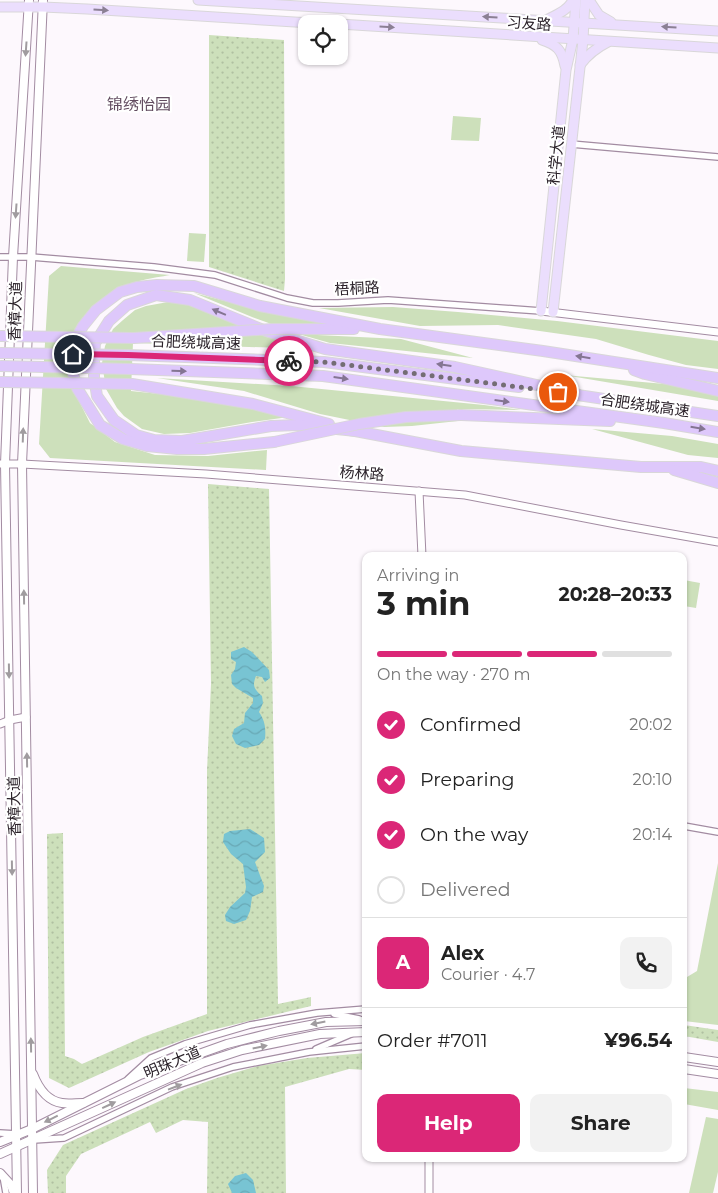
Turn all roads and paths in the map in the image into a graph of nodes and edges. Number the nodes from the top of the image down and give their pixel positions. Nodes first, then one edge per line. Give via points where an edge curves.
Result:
1 (198, 0) edge
2 (204, 0) edge
3 (575, 0) edge
4 (585, 0) edge
5 (590, 0) edge
6 (29, 3) edge
7 (43, 4) edge
8 (0, 7) edge
9 (547, 20) junction
10 (574, 21) junction
11 (298, 22) edge
12 (584, 22) junction
13 (614, 24) junction
14 (348, 25) edge
15 (718, 31) edge
16 (530, 36) junction
17 (573, 39) junction
18 (583, 40) junction
19 (610, 41) junction
20 (718, 48) edge
21 (580, 65) junction
22 (566, 70) junction
23 (571, 144) junction
24 (718, 157) edge
25 (0, 257) edge
26 (13, 257) junction
27 (31, 257) junction
28 (541, 311) junction
29 (553, 312) junction
30 (380, 330) junction
31 (718, 332) edge
32 (0, 336) edge
33 (0, 353) edge
34 (608, 361) junction
35 (0, 366) edge
36 (718, 378) edge
37 (0, 382) edge
38 (718, 391) edge
39 (577, 394) junction
40 (718, 416) edge
41 (664, 423) junction
42 (356, 431) junction
43 (718, 432) edge
44 (3, 464) edge
45 (22, 464) junction
46 (661, 467) junction
47 (701, 467) junction
48 (718, 467) edge
49 (718, 471) edge
50 (718, 483) edge
51 (419, 491) junction
52 (715, 542) edge
53 (422, 552) edge
54 (4, 560) edge
55 (26, 717) junction
56 (10, 720) junction
57 (0, 724) edge
58 (687, 827) edge
59 (718, 832) edge
60 (362, 1009) edge
61 (325, 1013) junction
62 (362, 1019) edge
63 (362, 1020) edge
64 (355, 1032) junction
65 (362, 1032) edge
66 (362, 1046) edge
67 (309, 1052) junction
68 (687, 1057) edge
69 (718, 1062) edge
70 (32, 1070) junction
71 (687, 1070) edge
72 (718, 1074) edge
73 (120, 1085) junction
74 (85, 1103) junction
75 (32, 1128) junction
76 (0, 1133) edge
77 (17, 1134) junction
78 (32, 1140) junction
79 (0, 1142) edge
80 (17, 1146) junction
81 (0, 1154) edge
82 (428, 1162) edge
83 (1, 1174) edge
84 (6, 1193) edge
85 (15, 1193) edge
86 (33, 1193) edge
87 (428, 1193) edge

1 - 2 main road, 习友路
9 -> 2 main road, 习友路
3 - 9 main road
3 - 10 main road, 科学大道
4 - 12 main road, 科学大道
5 - 13 main road via 599,15
6 - 7 main road
6 - 8 main road
6 -> 26 main road, 香樟大道
7 -> 11 main road
7 - 27 main road, 香樟大道
9 - 10 main road, 习友路
10 - 12 main road, 习友路
10 - 17 main road, 科学大道
12 - 13 main road, 习友路
12 - 18 main road, 科学大道
15 -> 13 main road, 习友路
14 -> 16 main road, 习友路
16 - 17 main road, 习友路
16 - 22 main road via 551,43 560,51
17 - 18 main road, 习友路
17 - 22 main road, 科学大道
18 - 19 main road, 习友路
18 - 21 main road, 科学大道
19 - 20 main road, 习友路
19 - 21 main road via 595,49
21 - 23 main road, 科学大道
22 - 28 main road, 科学大道
23 - 24 street
23 - 29 main road, 科学大道
25 - 26 street, 梧桐路
26 - 27 street, 梧桐路
26 - 44 main road, 香樟大道
27 - 28 street, 梧桐路 via 214,275 313,303 388,300
45 -> 27 main road, 香樟大道
28 - 29 street, 梧桐路
29 - 31 street, 梧桐路
30 - 32 highway, bridge via 272,329 134,338
34 -> 30 highway
30 - 41 highway, bridge via 260,306 194,286 157,285 120,292 96,310 82,326 70,353 77,388 100,425 123,439 147,446 204,449 274,442 406,417 461,415
33 - 39 highway, 合肥绕城高速, bridge via 324,362
34 - 36 highway
34 - 38 highway via 645,374
35 -> 41 highway, 合肥绕城高速, bridge via 323,376
37 - 42 highway, bridge via 132,384 253,404
39 - 40 highway, 合肥绕城高速
39 -> 42 highway via 455,367 325,349 266,332 190,300 156,295 127,305 109,321 96,343 94,377 98,396 114,420 136,435 154,440 182,441 271,426 298,425
41 -> 43 highway, 合肥绕城高速
42 - 46 highway via 461,451
44 - 45 street, 杨林路
44 - 54 main road, 香樟大道
45 - 51 street, 杨林路 via 206,474
55 -> 45 main road, 香樟大道
46 - 47 highway
46 - 50 highway
47 - 48 highway
47 - 49 highway
51 - 52 street, 杨林路 via 465,495
51 - 53 street
54 -> 56 main road, 香樟大道
55 - 56 street
70 -> 55 main road, 香樟大道
56 - 57 street
56 -> 77 main road, 香樟大道
58 - 59 street
60 - 61 street
61 - 62 street
61 - 73 street via 250,1025 185,1044 151,1058
63 -> 73 main road, 明珠大道 via 326,1022 226,1044
64 - 65 main road, 明珠大道
64 - 67 street
78 -> 64 main road, 明珠大道 via 202,1063 242,1050 320,1034
66 - 67 street
78 -> 67 street via 64,1138 172,1087 233,1067
68 - 69 main road
70 - 74 main road via 46,1096 60,1103
70 - 75 main road, 香樟大道
71 - 72 main road
73 - 74 main road, 明珠大道
74 -> 75 main road, 明珠大道
75 - 77 main road, 明珠大道
75 - 78 main road, 香樟大道
76 - 77 street
77 - 79 main road, 明珠大道
77 - 80 main road, 香樟大道
78 - 80 main road, 明珠大道
78 - 86 main road, 香樟大道
80 - 81 main road, 明珠大道
80 - 85 main road, 香樟大道
82 - 87 street
83 - 84 street
83 - 85 main road

